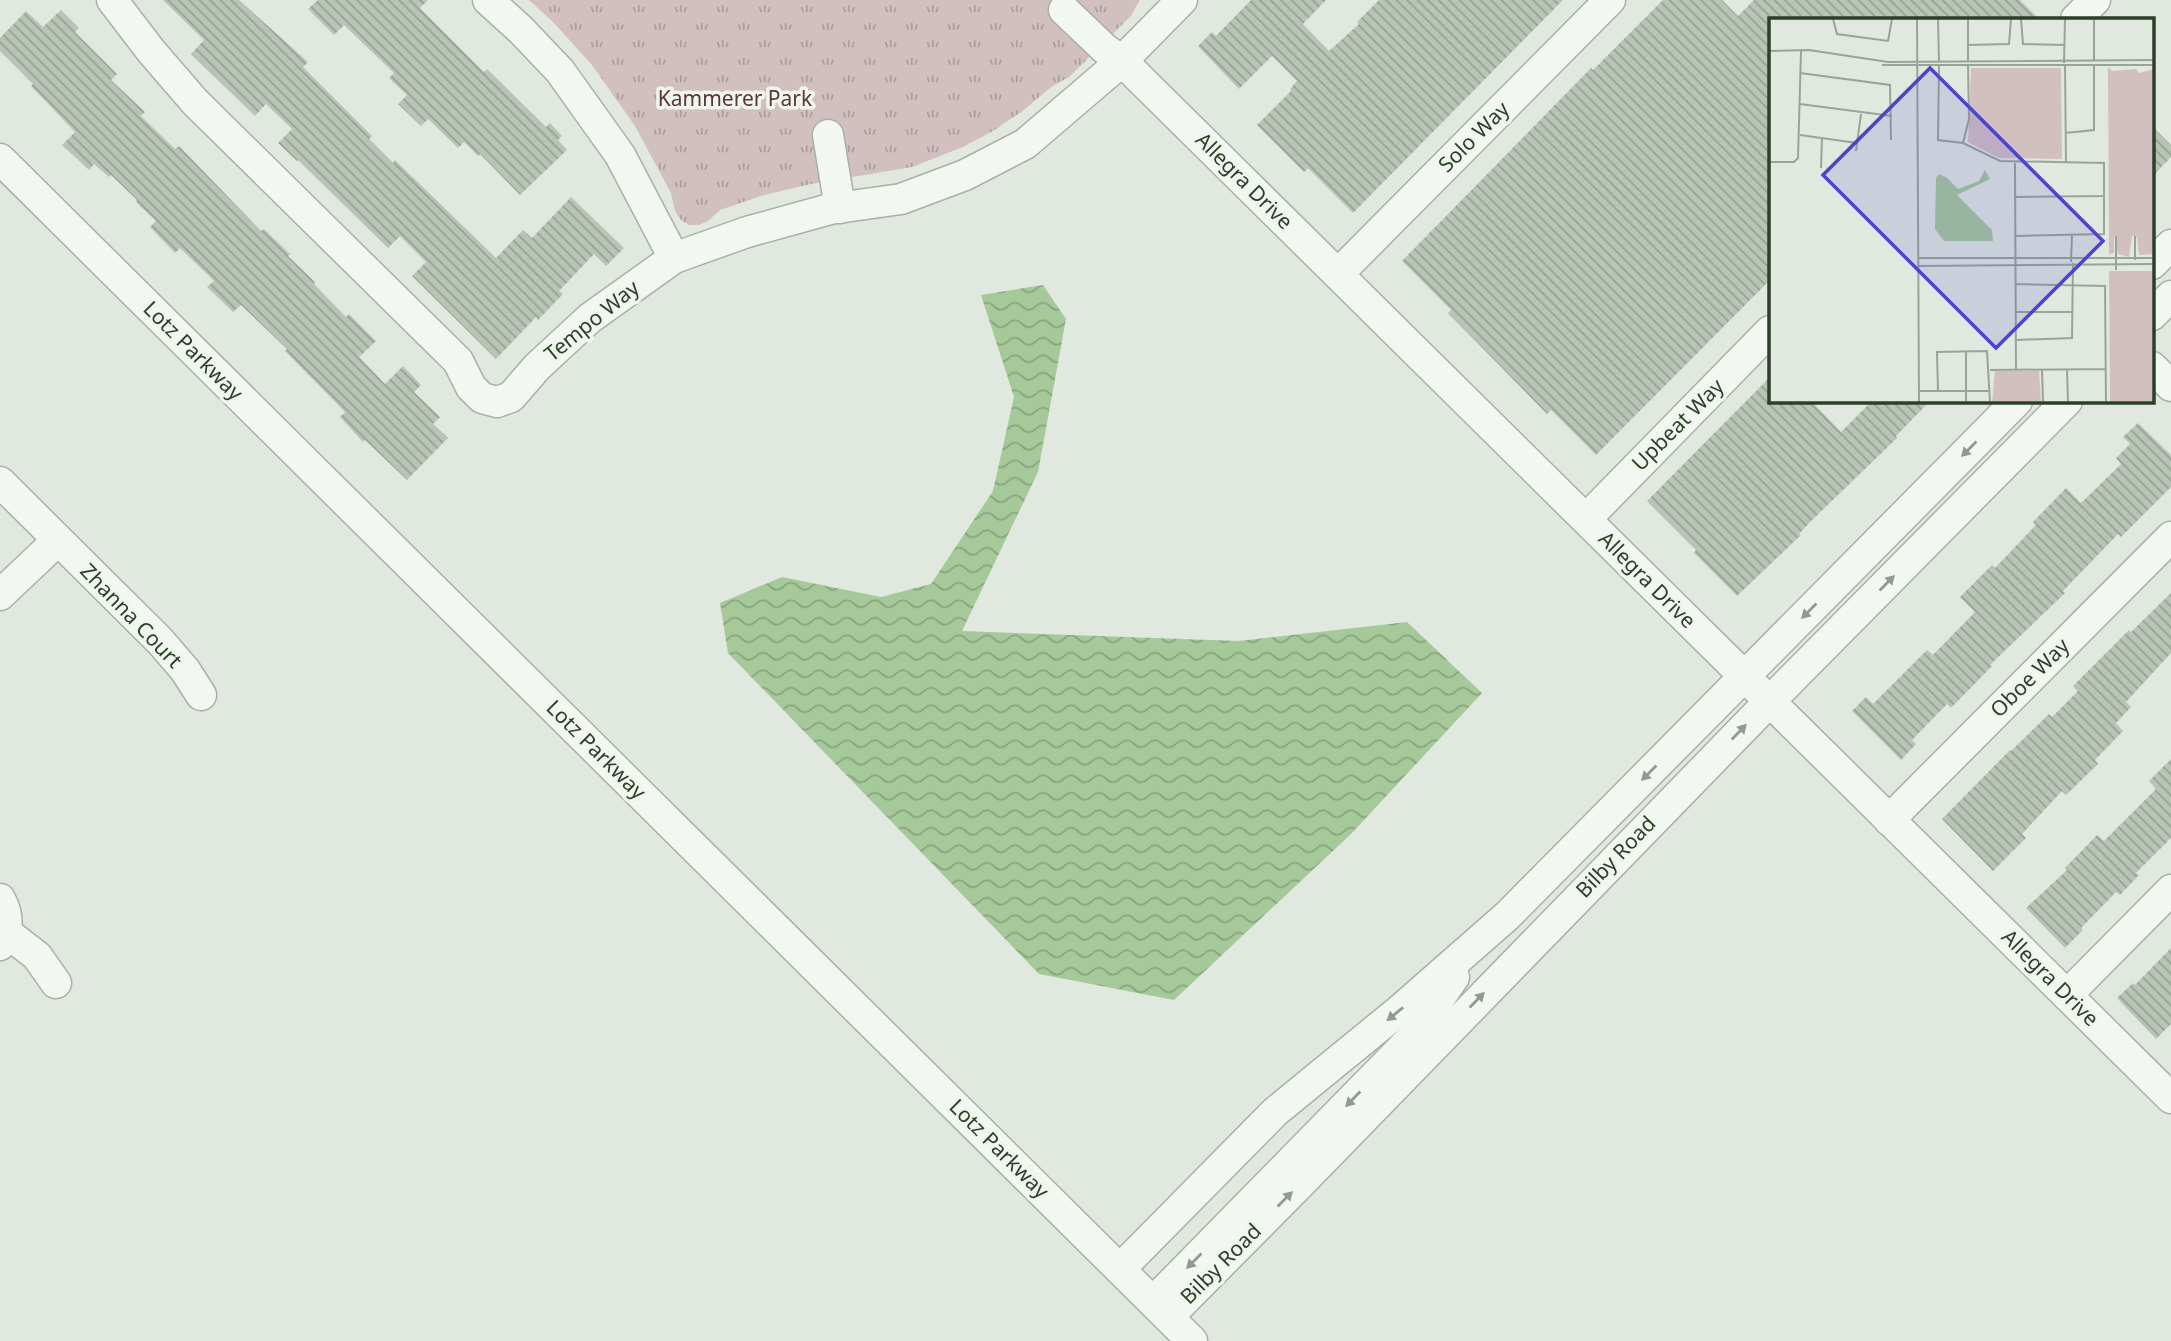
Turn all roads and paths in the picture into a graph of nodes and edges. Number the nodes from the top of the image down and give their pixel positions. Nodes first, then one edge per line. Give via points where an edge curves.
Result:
1 (112, 0) edge
2 (488, 0) edge
3 (1182, 0) edge
4 (1611, 0) edge
5 (2095, 0) edge
6 (1065, 10) dead end
7 (2077, 18) edge
8 (1122, 61) junction
9 (828, 135) dead end
10 (0, 159) edge
11 (839, 208) junction
12 (2171, 245) edge
13 (674, 258) junction
14 (2154, 262) edge
15 (2171, 269) edge
16 (1338, 274) junction
17 (2154, 286) edge
18 (2171, 296) edge
19 (2154, 313) edge
20 (1769, 332) edge
21 (2154, 369) edge
22 (2171, 386) edge
23 (2016, 402) edge
24 (2042, 402) edge
25 (2066, 402) edge
26 (0, 482) edge
27 (1972, 498) junction
28 (1586, 519) junction
29 (2171, 537) edge
30 (57, 541) junction
31 (0, 595) edge
32 (1745, 676) junction
33 (201, 695) dead end
34 (1770, 701) junction
35 (1889, 820) junction
36 (2171, 890) edge
37 (0, 899) edge
38 (1507, 916) junction
39 (3, 938) edge
40 (56, 983) dead end
41 (2067, 995) junction
42 (2171, 1098) edge
43 (1120, 1269) junction
44 (1160, 1309) junction
45 (1192, 1341) edge

1 - 13 street, Tempo Way via 174,79 458,361 482,398 497,402 511,397 590,318
2 - 13 street via 560,71 620,155
3 - 8 street
4 - 16 street, Solo Way
5 - 7 street
6 - 8 street, Allegra Drive
8 - 11 street, Tempo Way via 1025,144 965,175 901,199
8 - 16 street, Allegra Drive
9 - 11 street
10 - 43 street, Lotz Parkway
11 - 13 street, Tempo Way via 747,232
12 - 14 street
15 - 17 street
16 - 28 street, Allegra Drive
18 - 19 street
20 - 28 street, Upbeat Way
21 - 22 street
23 -> 32 street, Bilby Road
24 - 27 street via 1990,458
25 - 27 street, Bilby Road
26 - 30 street, Zhanna Court
34 -> 27 street, Bilby Road
28 - 32 street, Allegra Drive
29 - 35 street, Oboe Way
30 - 31 street
30 - 33 street, Zhanna Court via 173,655
32 - 34 street, Allegra Drive
32 -> 38 street, Bilby Road
34 - 35 street, Allegra Drive
44 -> 34 street, Bilby Road via 1302,1182
35 - 41 street, Allegra Drive
36 - 41 street
37 - 39 street via 8,921
38 -> 43 street, Bilby Road via 1275,1112
38 -> 44 street, Bilby Road via 1448,984 1413,1037
39 - 40 street via 37,956
41 - 42 street, Allegra Drive
43 - 44 street, Lotz Parkway
44 - 45 street, Lotz Parkway

